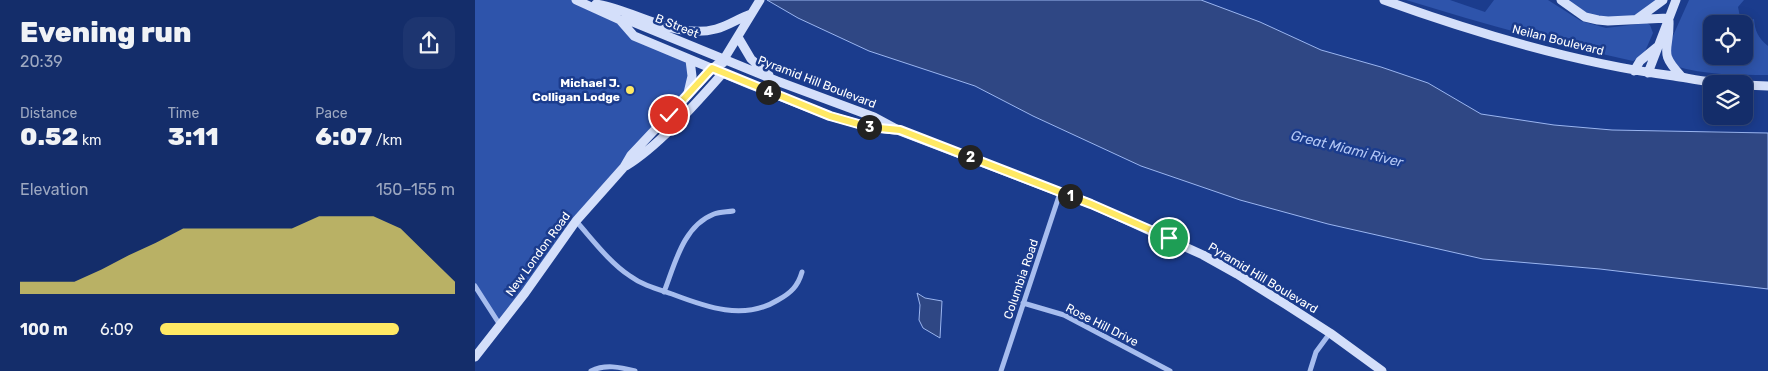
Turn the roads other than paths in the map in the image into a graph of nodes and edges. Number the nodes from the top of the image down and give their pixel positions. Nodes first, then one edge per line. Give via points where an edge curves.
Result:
1 (760, 0) edge
2 (1384, 0) edge
3 (1561, 0) edge
4 (1663, 0) edge
5 (1676, 0) edge
6 (580, 2) edge
7 (751, 14) junction
8 (1668, 18) junction
9 (1637, 19) junction
10 (620, 20) junction
11 (738, 37) junction
12 (1657, 47) junction
13 (723, 59) junction
14 (690, 60) junction
15 (712, 68) junction
16 (1634, 71) junction
17 (723, 73) junction
18 (1648, 73) junction
19 (1682, 77) junction
20 (1703, 80) edge
21 (777, 81) junction
22 (1753, 85) edge
23 (1768, 86) edge
24 (687, 96) junction
25 (900, 130) junction
26 (624, 167) junction
27 (1060, 192) junction
28 (733, 211) dead end
29 (576, 221) junction
30 (802, 272) dead end
31 (475, 286) edge
32 (665, 292) junction
33 (1023, 303) junction
34 (500, 326) junction
35 (1329, 333) junction
36 (475, 357) edge
37 (591, 371) edge
38 (635, 371) edge
39 (1001, 371) edge
40 (1170, 371) edge
41 (1311, 371) edge
42 (1382, 371) edge

1 - 7 main road, New London Road
2 - 16 main road, Neilan Boulevard via 1508,40
3 - 9 main road via 1585,17 1597,20
4 - 9 main road
5 - 8 main road
6 - 7 main road via 599,4 693,31 721,27
6 - 10 main road, B Street
7 - 11 main road, New London Road
8 - 9 main road
8 - 12 main road
8 - 19 main road via 1665,51 1671,66
10 - 13 main road, B Street via 633,22
10 - 14 main road, B Street via 634,36
11 - 13 main road, New London Road
11 - 21 main road via 755,64
12 - 16 main road via 1640,61
12 - 18 main road
13 - 15 main road, New London Road
13 - 17 main road
13 - 21 main road, Pyramid Hill Boulevard
14 - 15 main road, B Street
14 - 24 main road via 691,80
15 - 17 main road, Pyramid Hill Boulevard
15 - 24 main road, New London Road
16 - 18 main road, Neilan Boulevard
17 - 25 main road, Pyramid Hill Boulevard via 830,116 869,127
17 - 26 main road, New London Road via 638,159
18 - 19 main road, Neilan Boulevard
19 - 20 main road, Neilan Boulevard
21 - 25 main road, Pyramid Hill Boulevard
22 - 23 main road
24 - 26 main road, New London Road via 631,154
25 - 27 main road, Pyramid Hill Boulevard
26 - 29 main road, New London Road
27 - 33 street, Columbia Road
27 - 35 main road, Pyramid Hill Boulevard via 1203,255
28 - 32 street via 715,214 698,223 689,234
29 - 32 street via 629,276
29 - 34 main road, New London Road
30 - 32 street via 798,284 787,295 756,310 706,307
31 - 34 street
33 - 39 street, Columbia Road
33 - 40 street, Rose Hill Drive via 1064,315
34 - 36 main road, New London Road
35 - 41 street via 1316,352
35 - 42 main road, Pyramid Hill Boulevard
37 - 38 street via 599,367

